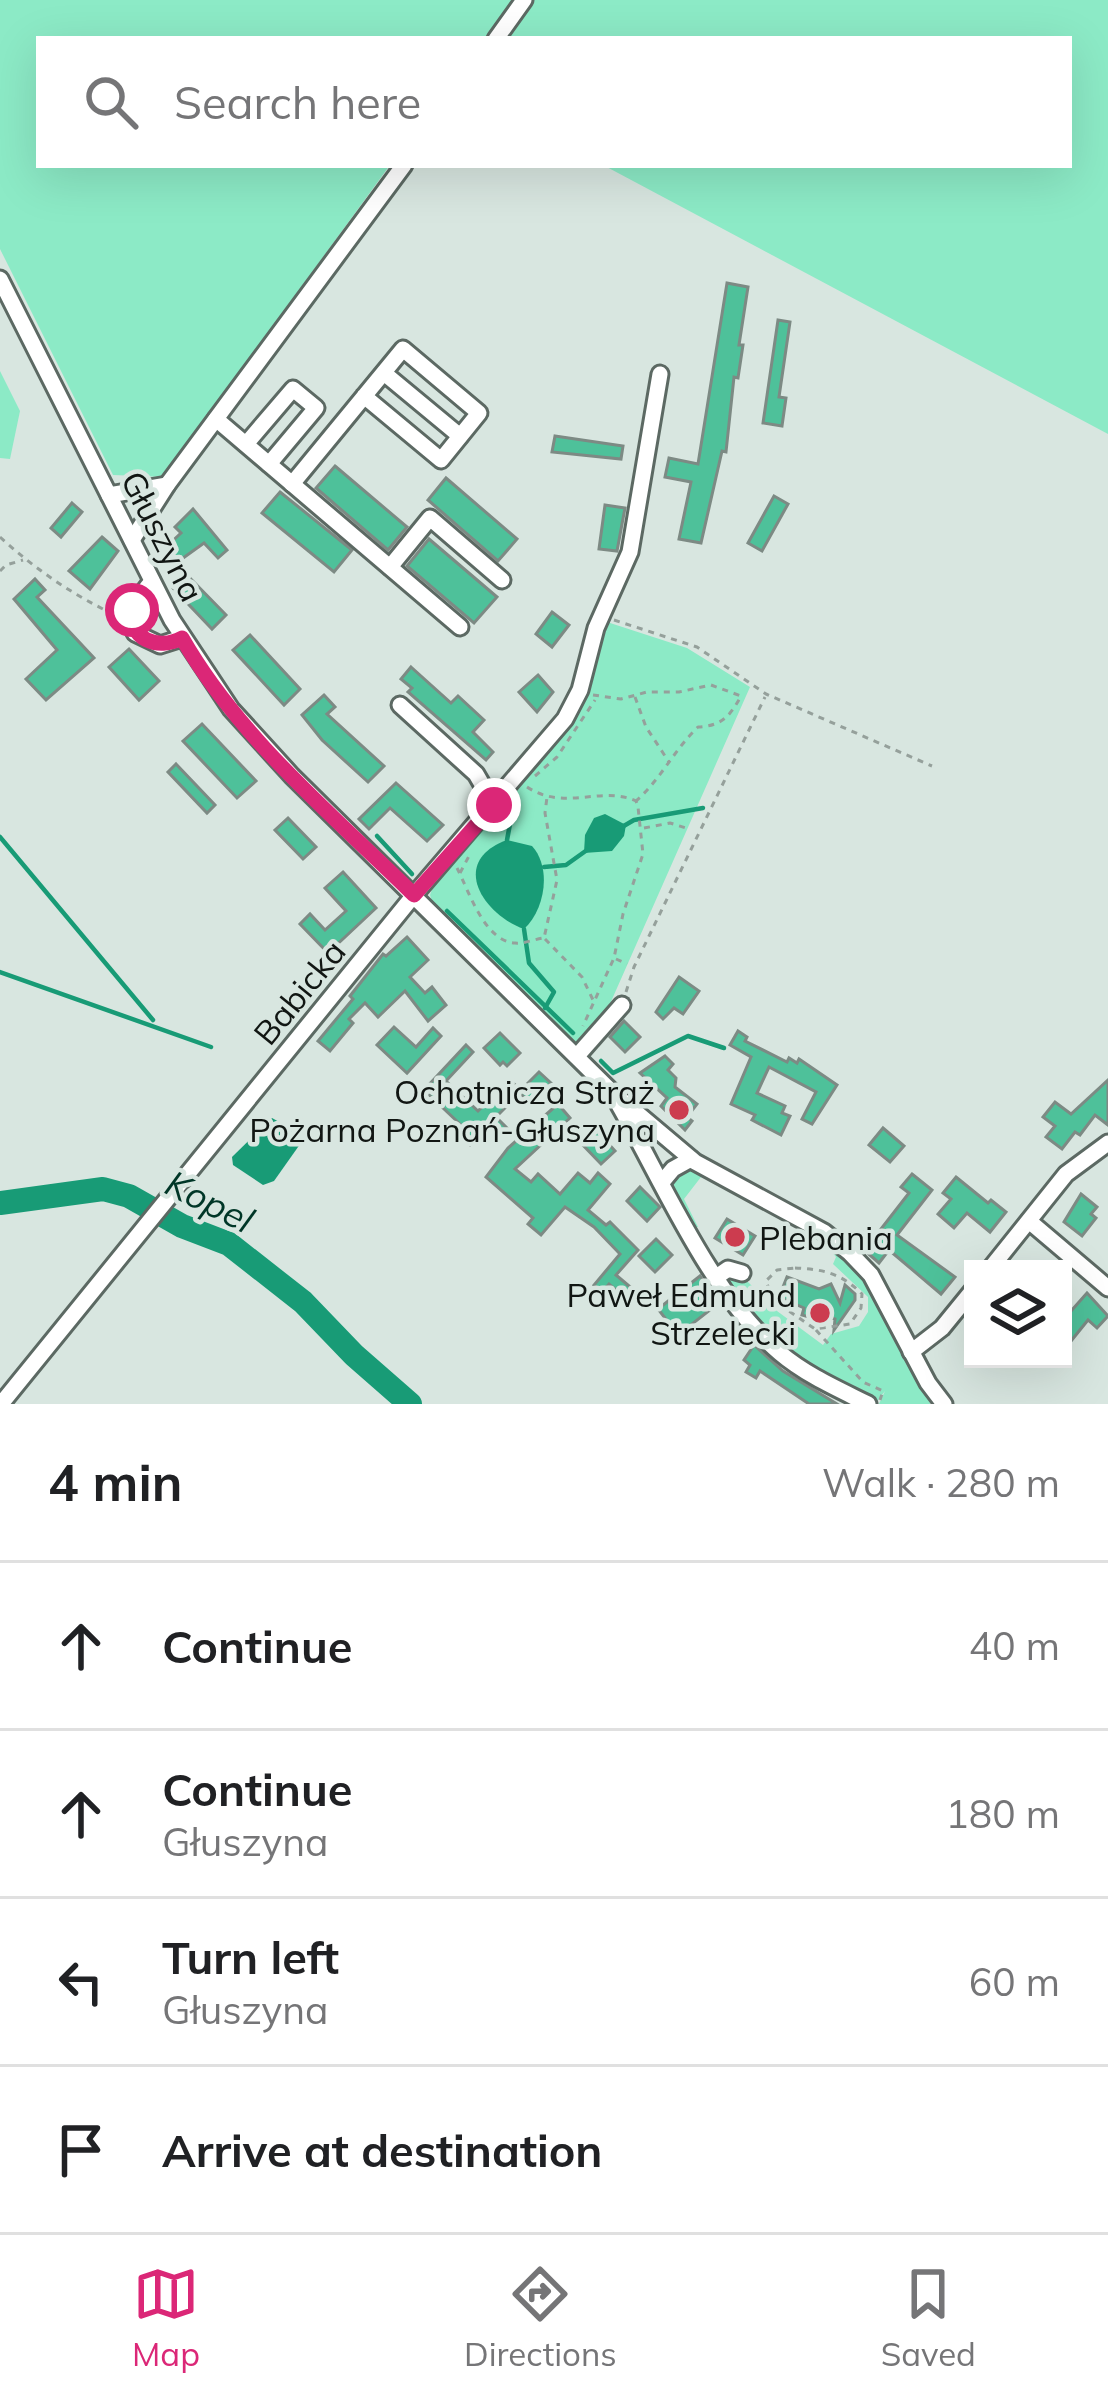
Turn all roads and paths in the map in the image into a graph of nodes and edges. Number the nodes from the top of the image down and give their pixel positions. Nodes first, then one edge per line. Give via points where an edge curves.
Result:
1 (524, 0) edge
2 (498, 36) edge
3 (402, 168) edge
4 (0, 279) edge
5 (383, 373) junction
6 (660, 374) dead end
7 (364, 396) junction
8 (216, 419) junction
9 (460, 436) junction
10 (246, 445) junction
11 (269, 464) junction
12 (292, 484) junction
13 (167, 485) junction
14 (109, 495) junction
15 (0, 537) edge
16 (132, 540) junction
17 (24, 560) junction
18 (390, 567) junction
19 (0, 572) edge
20 (502, 580) dead end
21 (152, 581) junction
22 (602, 616) junction
23 (131, 623) junction
24 (460, 627) dead end
25 (182, 638) junction
26 (580, 690) junction
27 (766, 694) junction
28 (634, 695) junction
29 (597, 697) junction
30 (400, 705) dead end
31 (669, 762) junction
32 (932, 766) dead end
33 (521, 782) junction
34 (547, 797) junction
35 (636, 801) junction
36 (494, 805) junction
37 (642, 827) junction
38 (686, 828) dead end
39 (450, 856) junction
40 (414, 895) junction
41 (544, 938) junction
42 (614, 958) junction
43 (627, 964) dead end
44 (594, 1002) junction
45 (622, 1006) joint
46 (574, 1054) junction
47 (612, 1092) junction
48 (1106, 1145) edge
49 (691, 1159) junction
50 (663, 1181) junction
51 (1029, 1221) junction
52 (997, 1260) edge
53 (742, 1273) dead end
54 (718, 1276) junction
55 (1108, 1288) edge
56 (964, 1301) edge
57 (815, 1329) junction
58 (910, 1352) junction
59 (874, 1402) edge
60 (940, 1402) edge
61 (1, 1404) edge

1 - 2 street
3 - 8 street
4 - 14 street, Głuszyna
5 - 7 street
5 - 9 street
5 - 9 street via 403,349 479,413
6 - 22 street via 630,552
7 - 9 street via 441,460
7 - 12 street
8 - 10 street
8 - 13 street
10 - 11 street
10 - 11 street via 292,389 316,408
11 - 12 street
12 - 18 street
13 - 14 street
13 - 16 street
14 - 16 street, Głuszyna
15 - 17 path
16 - 21 street, Głuszyna
17 - 19 path
17 - 23 path
18 - 20 street via 430,518
18 - 24 street
21 - 23 street
21 - 25 street, Głuszyna
22 - 26 street
22 - 27 path via 697,646
23 - 25 street via 160,645
25 - 40 street, Głuszyna via 267,749
26 - 29 path
26 - 33 street
27 - 32 path
27 - 45 path
28 - 29 path
28 - 31 path
28 - 31 path via 711,685 741,696 729,717 698,727
29 - 33 path via 557,757
30 - 36 street via 476,774
31 - 35 path
33 - 34 path
33 - 36 street
34 - 35 path
34 - 41 path via 556,872
35 - 37 path
36 - 39 street
37 - 38 path
37 - 42 path via 643,854
39 - 40 street
39 - 41 path via 492,929 508,942
40 - 46 street, Głuszyna
40 - 61 street, Babicka
41 - 44 path
42 - 43 path
42 - 44 path
44 - 46 path
45 - 46 street
46 - 47 street, Głuszyna
47 - 49 street, Głuszyna
47 - 50 street, Głuszyna
48 - 51 street via 1066,1174
49 - 50 street
49 - 58 street, Głuszyna via 838,1242 871,1276
50 - 54 street, Głuszyna
51 - 52 street
51 - 55 street
53 - 54 street
54 - 59 street, Głuszyna via 784,1357
56 - 58 street
57 - 57 path via 850,1324 862,1294 820,1269 777,1270 766,1281 773,1300
57 - 59 path via 863,1382 883,1391
58 - 60 street, Głuszyna

